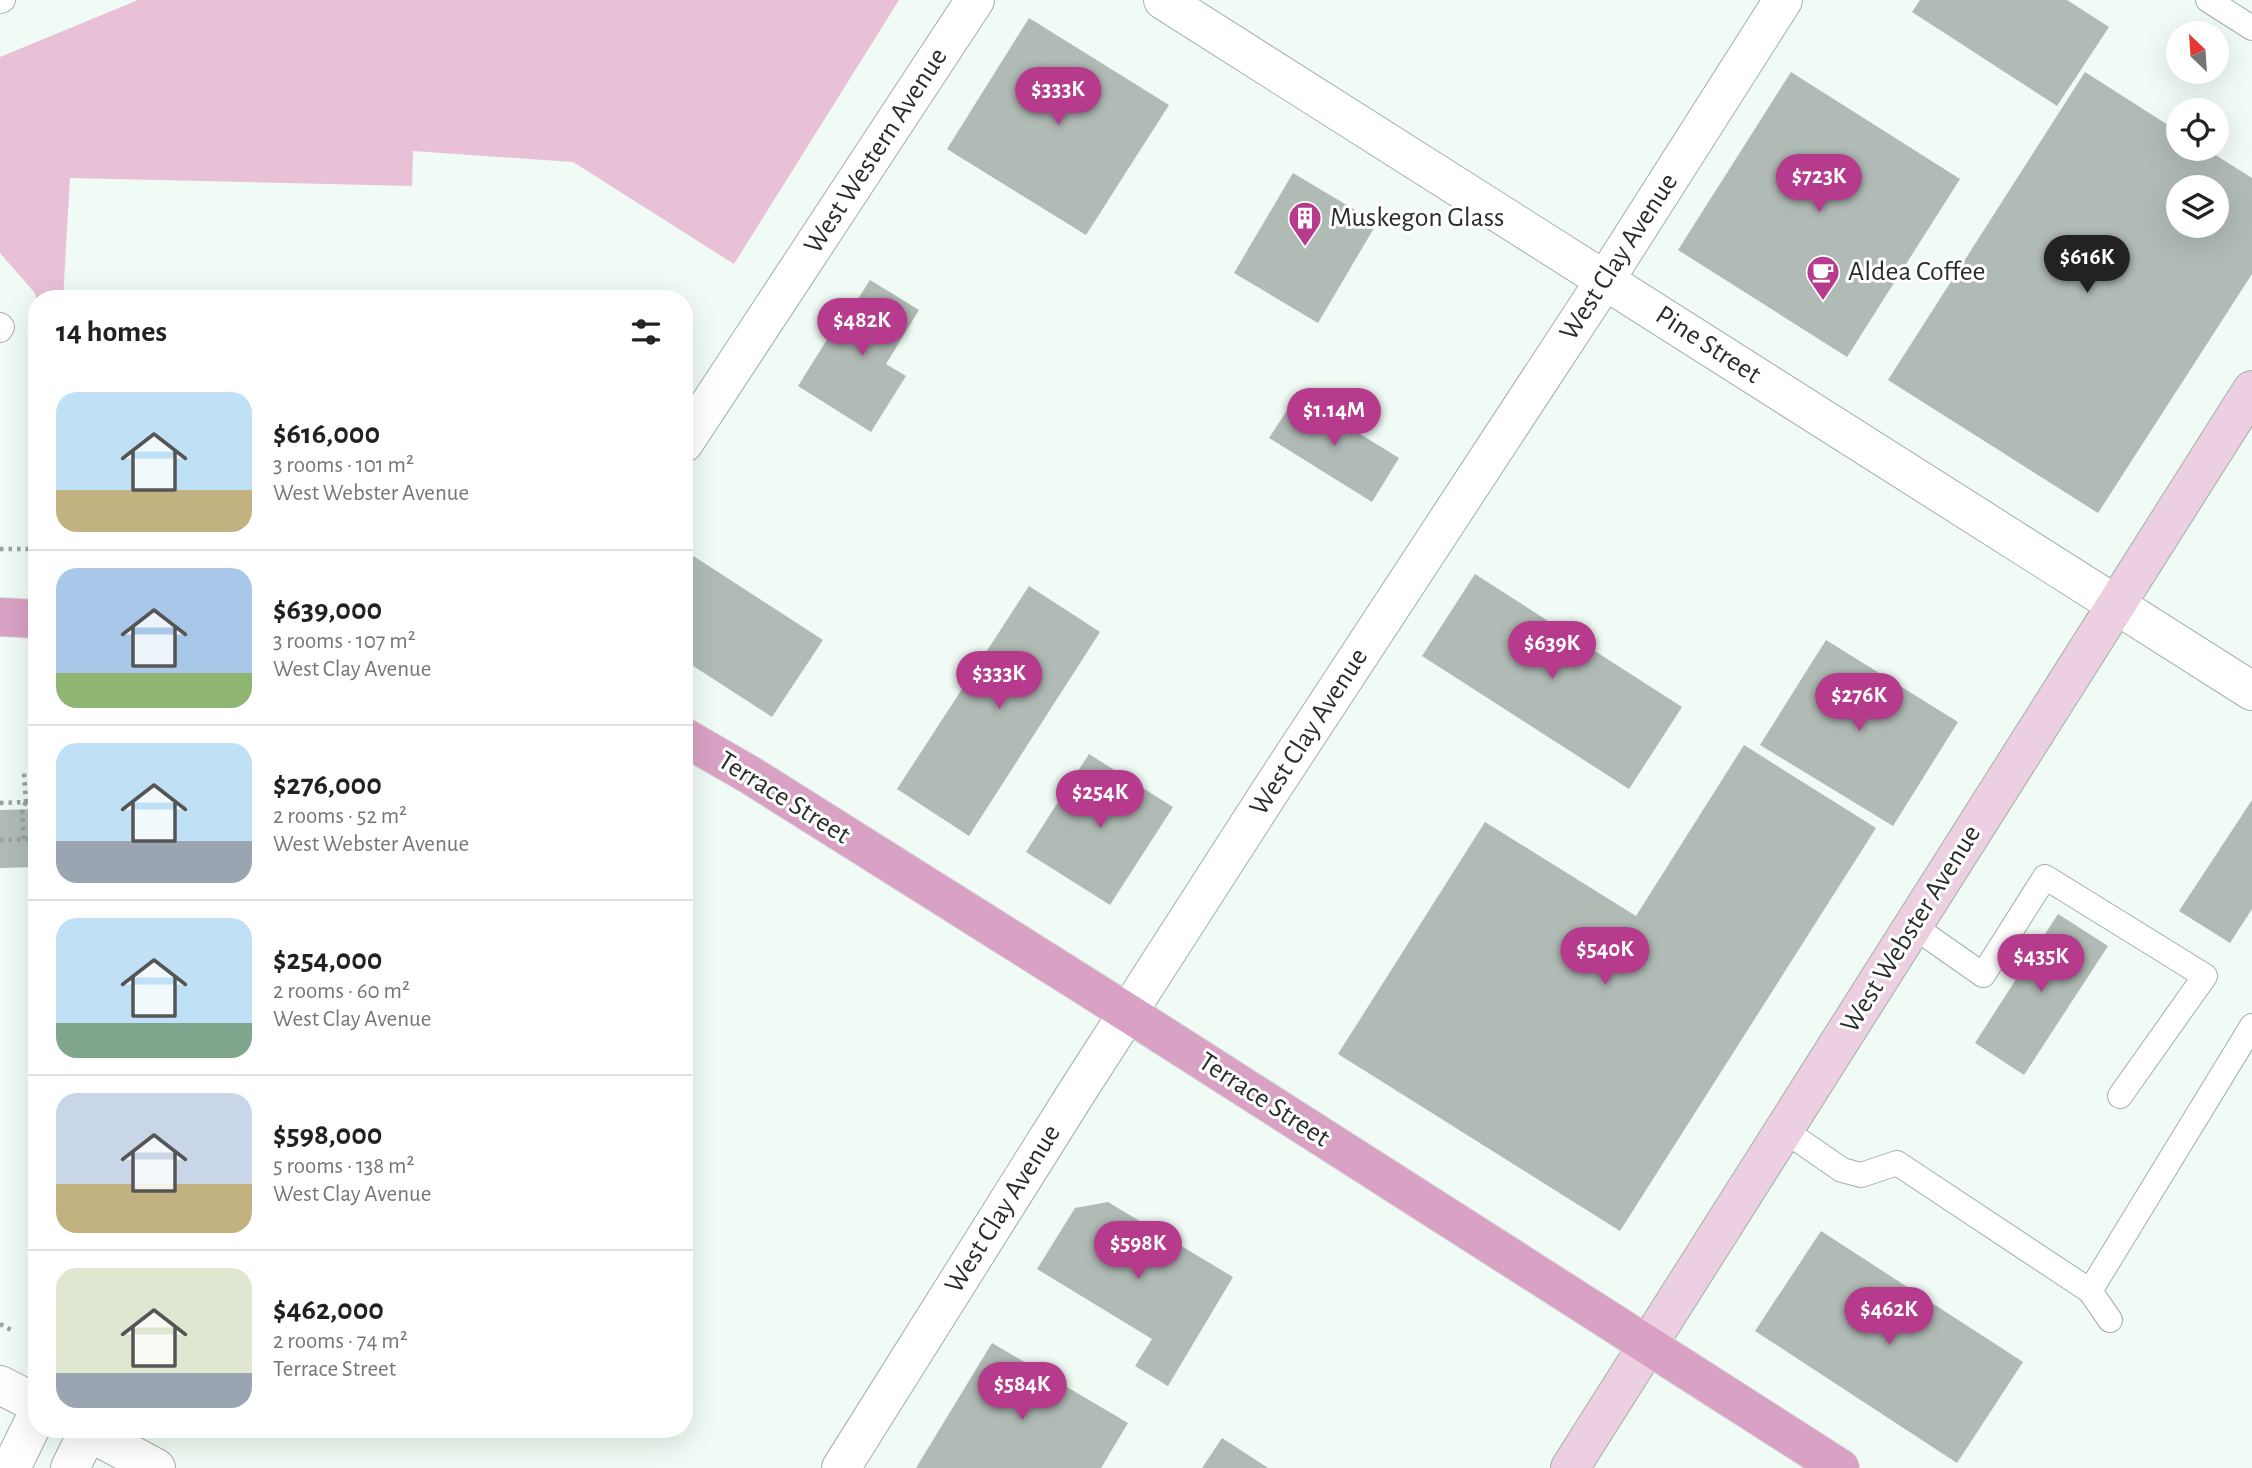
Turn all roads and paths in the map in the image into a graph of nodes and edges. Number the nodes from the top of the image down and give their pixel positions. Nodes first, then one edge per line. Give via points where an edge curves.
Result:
1 (975, 0) edge
2 (1163, 0) edge
3 (1783, 0) edge
4 (2208, 0) edge
5 (2252, 28) edge
6 (1605, 280) junction
7 (2252, 390) edge
8 (693, 429) edge
9 (0, 549) edge
10 (28, 549) edge
11 (2114, 605) junction
12 (0, 617) edge
13 (28, 619) edge
14 (2252, 691) edge
15 (693, 742) edge
16 (24, 773) dead end
17 (26, 802) junction
18 (0, 803) edge
19 (24, 839) junction
20 (28, 839) edge
21 (0, 841) edge
22 (1913, 926) junction
23 (1128, 1013) junction
24 (2252, 1026) edge
25 (2120, 1096) dead end
26 (1784, 1130) junction
27 (2090, 1291) junction
28 (2110, 1320) dead end
29 (0, 1324) edge
30 (13, 1331) dead end
31 (1647, 1346) junction
32 (0, 1385) edge
33 (28, 1399) edge
34 (28, 1433) edge
35 (83, 1438) edge
36 (102, 1438) edge
37 (11, 1468) edge
38 (70, 1468) edge
39 (156, 1468) edge
40 (841, 1468) edge
41 (1570, 1468) edge
42 (1840, 1468) edge

1 - 8 street, West Western Avenue
2 - 6 street, Pine Street
3 - 6 street, West Clay Avenue
4 - 5 lane
6 - 11 street, Pine Street
6 - 23 street, West Clay Avenue
7 - 11 main road, West Webster Avenue
9 - 10 path
11 - 14 street, Pine Street
11 - 22 main road, West Webster Avenue
12 - 13 main road
15 - 23 main road, Terrace Street
16 - 17 path
17 - 18 path
17 - 19 path via 22,810
19 - 20 path
19 - 21 path
22 - 25 lane via 1983,975 2045,877 2205,976
22 - 26 main road, West Webster Avenue
23 - 31 main road, Terrace Street
23 - 40 street, West Clay Avenue
24 - 27 lane
26 - 27 lane via 1842,1170 1861,1175 1897,1163
26 - 31 main road, West Webster Avenue
27 - 28 lane
29 - 30 path
31 - 41 main road, West Webster Avenue
31 - 42 main road, Terrace Street
32 - 33 street
34 - 37 street
35 - 38 street
36 - 39 street

